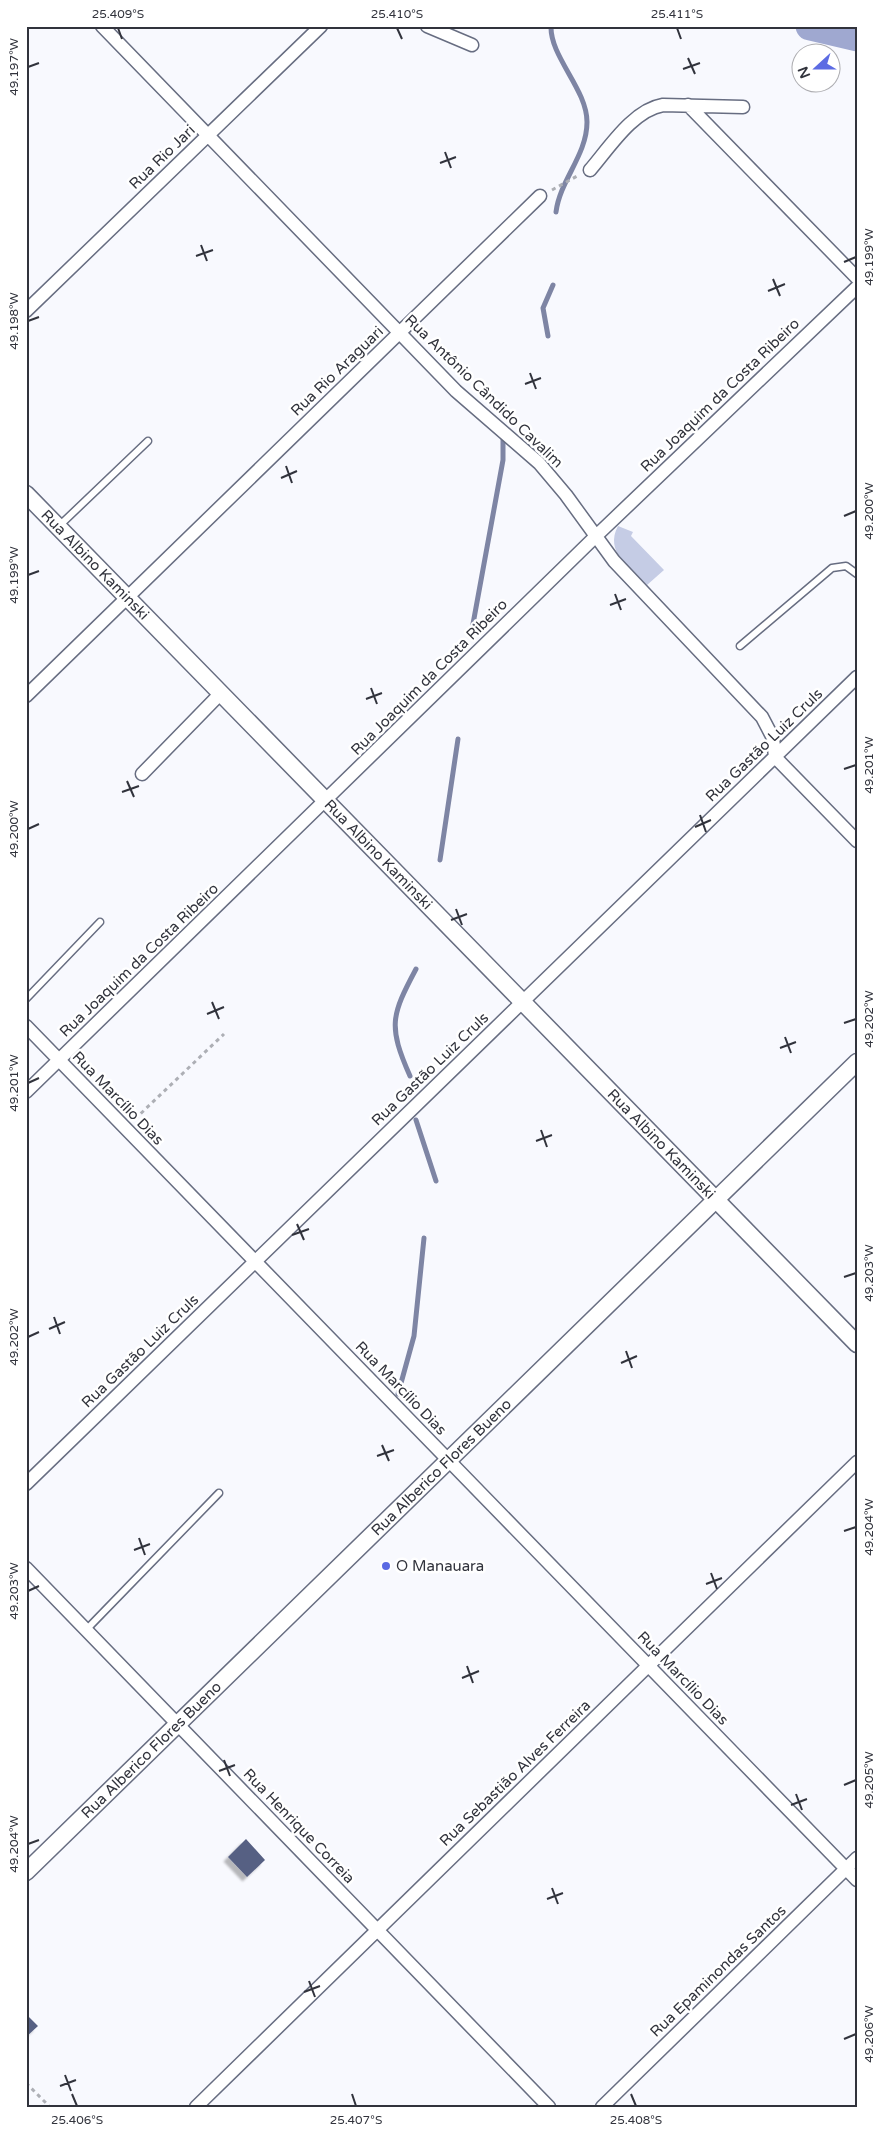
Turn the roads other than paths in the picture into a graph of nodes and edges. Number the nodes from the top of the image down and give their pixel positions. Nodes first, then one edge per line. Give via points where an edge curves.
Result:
1 (102, 26) edge
2 (321, 26) edge
3 (427, 26) edge
4 (472, 45) dead end
5 (688, 105) junction
6 (744, 107) dead end
7 (208, 135) junction
8 (590, 170) road end
9 (540, 196) road end
10 (857, 278) edge
11 (857, 287) edge
12 (26, 311) edge
13 (400, 333) junction
14 (148, 441) dead end
15 (26, 494) edge
16 (58, 527) junction
17 (595, 537) junction
18 (857, 574) edge
19 (128, 598) junction
20 (740, 646) dead end
21 (857, 677) edge
22 (221, 693) junction
23 (26, 696) edge
24 (775, 757) junction
25 (142, 774) dead end
26 (326, 801) junction
27 (857, 841) edge
28 (100, 922) dead end
29 (26, 999) edge
30 (523, 1002) junction
31 (26, 1026) edge
32 (59, 1060) junction
33 (857, 1062) edge
34 (26, 1092) edge
35 (716, 1199) junction
36 (256, 1262) junction
37 (857, 1344) edge
38 (448, 1460) junction
39 (857, 1462) edge
40 (26, 1484) edge
41 (219, 1493) dead end
42 (26, 1568) edge
43 (86, 1630) junction
44 (648, 1666) junction
45 (178, 1724) junction
46 (857, 1858) edge
47 (846, 1869) junction
48 (26, 1872) edge
49 (857, 1880) edge
50 (377, 1930) junction
51 (196, 2107) edge
52 (549, 2107) edge
53 (602, 2107) edge

1 - 7 street, Rua Antônio Cândido Cavalim
2 - 7 street, Rua Rio Jari
3 - 4 street
5 - 6 street
5 - 8 street via 653,106 644,111
5 - 10 street
7 - 12 street, Rua Rio Jari
7 - 13 street, Rua Antônio Cândido Cavalim
9 - 13 street, Rua Rio Araguari
11 - 17 street, Rua Joaquim da Costa Ribeiro
13 - 17 street, Rua Antônio Cândido Cavalim via 456,391 539,463
13 - 19 street, Rua Rio Araguari
14 - 16 lane
15 - 16 street, Rua Albino Kaminski
16 - 19 street, Rua Albino Kaminski
17 - 24 street, Rua Antônio Cândido Cavalim via 762,717 773,738
17 - 26 street, Rua Joaquim da Costa Ribeiro
18 - 20 lane via 846,566 832,568
19 - 22 street, Rua Albino Kaminski
19 - 23 street, Rua Rio Araguari
21 - 24 street, Rua Gastão Luiz Cruls
22 - 25 street
22 - 26 street, Rua Albino Kaminski
24 - 27 street
24 - 30 street, Rua Gastão Luiz Cruls
26 - 30 street, Rua Albino Kaminski
26 - 32 street, Rua Joaquim da Costa Ribeiro
28 - 29 lane
30 - 35 street, Rua Albino Kaminski
30 - 36 street, Rua Gastão Luiz Cruls
31 - 32 street, Rua Marcílio Dias
32 - 34 street, Rua Joaquim da Costa Ribeiro
32 - 36 street, Rua Marcílio Dias
33 - 35 street, Rua Alberico Flores Bueno
35 - 37 street, Rua Albino Kaminski
35 - 38 street, Rua Alberico Flores Bueno
36 - 38 street, Rua Marcílio Dias
36 - 40 street, Rua Gastão Luiz Cruls
38 - 44 street, Rua Marcílio Dias
38 - 45 street, Rua Alberico Flores Bueno
39 - 44 street, Rua Sebastião Alves Ferreira
41 - 43 lane
42 - 43 street, Rua Henrique Correia
43 - 45 street, Rua Henrique Correia
44 - 47 street, Rua Marcílio Dias
44 - 50 street, Rua Sebastião Alves Ferreira
45 - 48 street, Rua Alberico Flores Bueno
45 - 50 street, Rua Henrique Correia
46 - 47 street, Rua Epaminondas Santos
47 - 49 street, Rua Marcílio Dias
47 - 53 street, Rua Epaminondas Santos
50 - 51 street, Rua Sebastião Alves Ferreira
50 - 52 street, Rua Henrique Correia

